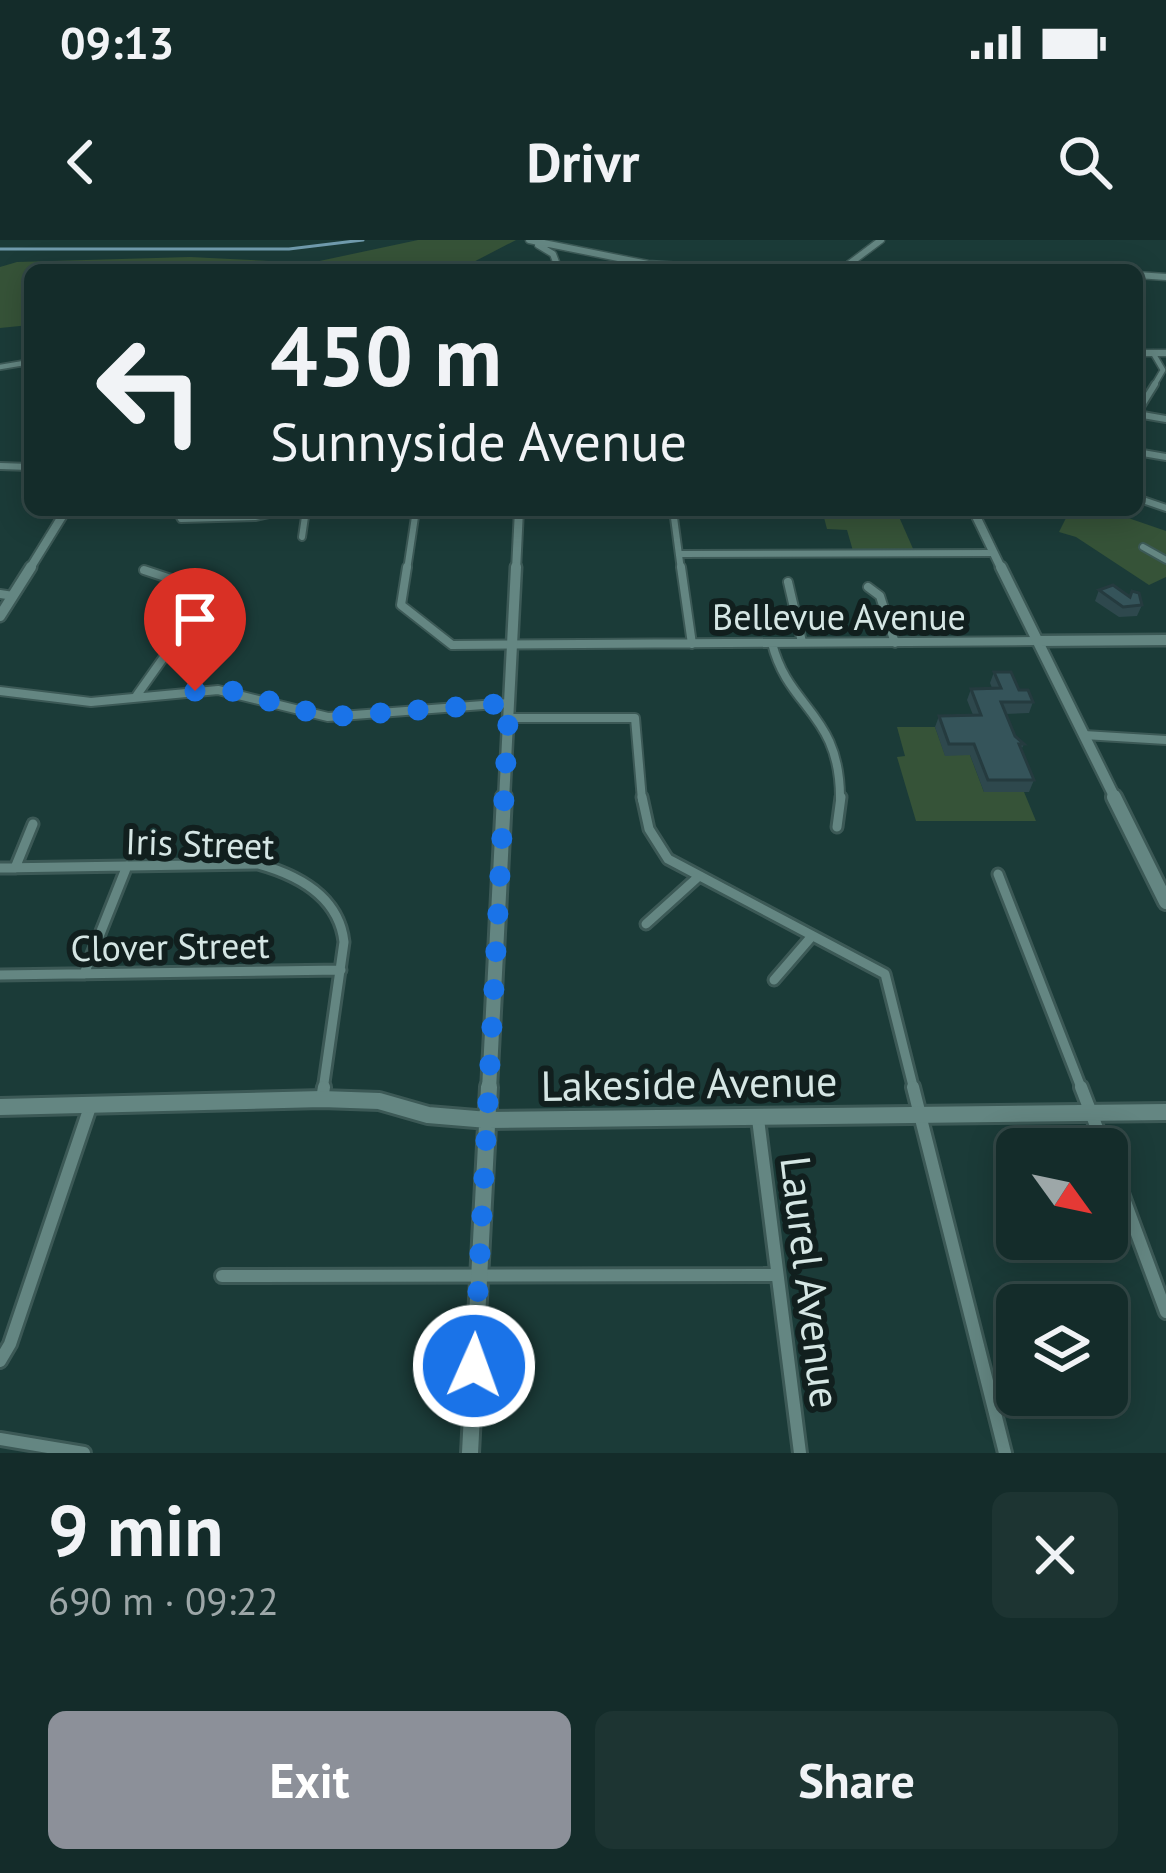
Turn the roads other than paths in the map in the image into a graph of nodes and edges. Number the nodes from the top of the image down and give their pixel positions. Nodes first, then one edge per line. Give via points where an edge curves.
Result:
1 (529, 240) edge
2 (881, 240) edge
3 (557, 264) edge
4 (648, 264) edge
5 (850, 264) edge
6 (1143, 353) edge
7 (1153, 353) junction
8 (1166, 353) edge
9 (1162, 382) edge
10 (1143, 406) edge
11 (62, 516) edge
12 (176, 516) edge
13 (259, 516) edge
14 (305, 516) edge
15 (415, 516) edge
16 (519, 516) edge
17 (674, 516) edge
18 (976, 516) edge
19 (302, 537) dead end
20 (1143, 547) dead end
21 (994, 553) junction
22 (680, 554) junction
23 (1166, 560) edge
24 (144, 570) dead end
25 (788, 582) dead end
26 (868, 587) dead end
27 (6, 595) edge
28 (0, 616) edge
29 (1166, 640) edge
30 (1037, 641) junction
31 (802, 642) junction
32 (772, 643) junction
33 (895, 643) junction
34 (512, 644) junction
35 (692, 644) junction
36 (0, 692) edge
37 (137, 695) junction
38 (509, 710) junction
39 (1084, 734) junction
40 (1166, 740) edge
41 (34, 824) dead end
42 (837, 826) dead end
43 (127, 866) junction
44 (0, 868) edge
45 (15, 868) junction
46 (998, 874) dead end
47 (698, 877) junction
48 (1166, 902) edge
49 (646, 924) dead end
50 (812, 936) junction
51 (341, 970) junction
52 (84, 974) junction
53 (0, 975) edge
54 (774, 980) dead end
55 (322, 1099) junction
56 (0, 1107) edge
57 (90, 1107) junction
58 (1166, 1112) edge
59 (1092, 1114) junction
60 (922, 1115) junction
61 (758, 1119) junction
62 (488, 1120) junction
63 (1097, 1128) edge
64 (1128, 1210) edge
65 (777, 1275) junction
66 (223, 1276) dead end
67 (477, 1279) junction
68 (1166, 1312) edge
69 (0, 1361) edge
70 (0, 1438) edge
71 (85, 1453) edge
72 (470, 1453) edge
73 (800, 1453) edge
74 (1006, 1453) edge

1 - 3 street
1 - 4 street
2 - 5 street
6 - 7 street
7 - 8 street
7 - 9 street
9 - 10 street
11 - 27 street
12 - 13 street
14 - 19 street
15 - 34 street, Bellevue Avenue via 401,604 445,643
16 - 34 street
17 - 22 street
18 - 21 street
20 - 23 street
21 - 22 street
21 - 30 street
22 - 35 street
24 - 37 street via 210,592
25 - 31 street
26 - 33 street via 880,596
27 - 28 street
29 - 30 street, Bellevue Avenue
30 - 33 street, Bellevue Avenue
30 - 39 street
31 - 32 street, Bellevue Avenue
31 - 33 street, Bellevue Avenue
32 - 35 street, Bellevue Avenue
32 - 42 street via 780,672 819,717 836,755 844,796
34 - 35 street, Bellevue Avenue
34 - 38 street
36 - 37 street via 91,702
37 - 38 street via 232,691 328,717
38 - 47 street via 635,718 652,839 668,860
38 - 62 street
39 - 40 street
39 - 48 street
41 - 45 street
43 - 45 street, Iris Street
43 - 51 street, Iris Street via 258,864 288,872 326,899 342,922
43 - 52 street
44 - 45 street, Iris Street
46 - 59 street
47 - 49 street
47 - 50 street
50 - 54 street
50 - 60 street via 889,981
51 - 52 street, Clover Street
51 - 55 street, Iris Street
52 - 53 street, Clover Street
55 - 57 street, Lakeside Avenue
55 - 62 street, Lakeside Avenue
56 - 57 street, Lakeside Avenue
57 - 69 street
58 - 59 street, Lakeside Avenue
59 - 60 street, Lakeside Avenue
59 - 63 street
60 - 61 street, Lakeside Avenue
60 - 74 street
61 - 62 street, Lakeside Avenue
61 - 65 street, Laurel Avenue
62 - 67 street
64 - 68 street
65 - 67 street
65 - 73 street, Laurel Avenue
66 - 67 street
67 - 72 street
70 - 71 street

